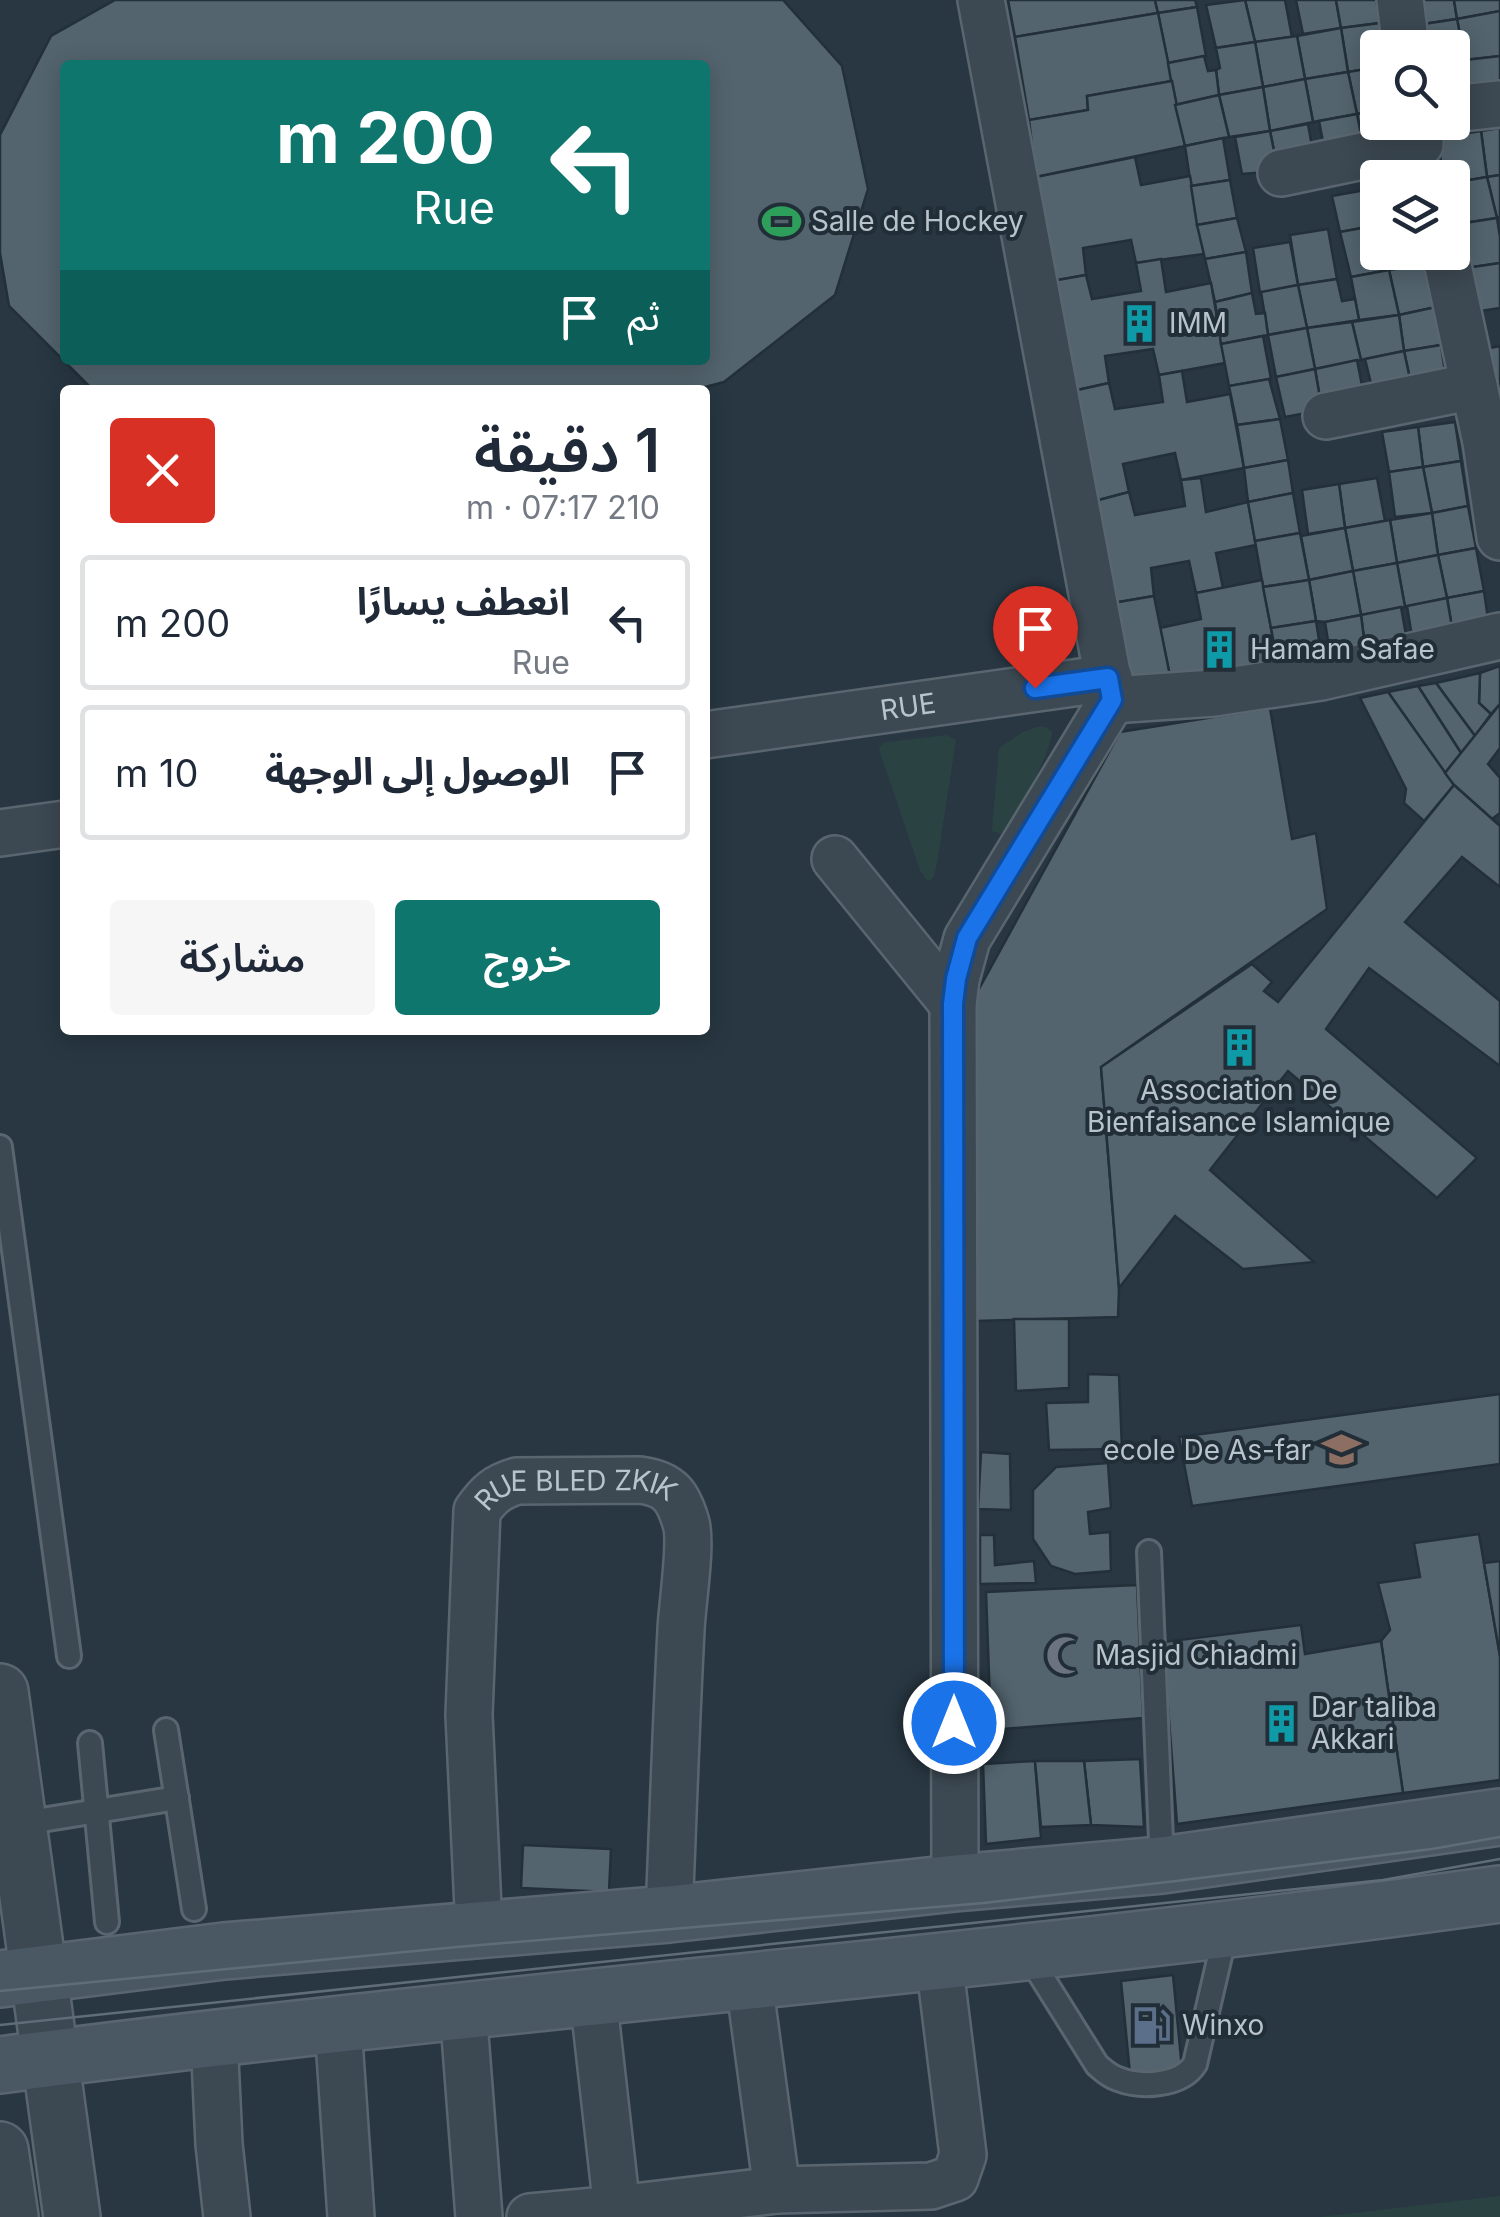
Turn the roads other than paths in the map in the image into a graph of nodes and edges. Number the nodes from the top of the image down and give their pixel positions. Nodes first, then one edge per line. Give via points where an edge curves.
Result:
1 (982, 0) edge
2 (1400, 0) edge
3 (1404, 30) edge
4 (1500, 104) edge
5 (1470, 106) edge
6 (1422, 148) edge
7 (1281, 174) dead end
8 (1453, 270) edge
9 (1481, 329) edge
10 (1474, 386) junction
11 (1326, 416) dead end
12 (1493, 441) edge
13 (1500, 537) edge
14 (1500, 636) edge
15 (1110, 689) junction
16 (710, 734) edge
17 (60, 825) edge
18 (0, 833) edge
19 (835, 859) dead end
20 (953, 1004) junction
21 (0, 1147) edge
22 (1149, 1552) dead end
23 (70, 1656) dead end
24 (0, 1692) edge
25 (166, 1730) dead end
26 (90, 1743) dead end
27 (177, 1798) junction
28 (97, 1811) junction
29 (1500, 1817) edge
30 (16, 1824) junction
31 (1162, 1865) junction
32 (955, 1883) junction
33 (1500, 1894) edge
34 (194, 1909) dead end
35 (669, 1914) junction
36 (108, 1922) dead end
37 (479, 1930) junction
38 (1216, 1948) junction
39 (940, 1962) junction
40 (1045, 1968) junction
41 (19, 1976) edge
42 (749, 1982) junction
43 (593, 1996) junction
44 (463, 2009) junction
45 (338, 2026) junction
46 (214, 2038) junction
47 (25, 2062) edge
48 (0, 2150) edge
49 (778, 2190) junction
50 (617, 2210) junction
51 (10, 2217) edge
52 (72, 2217) edge
53 (227, 2217) edge
54 (352, 2217) edge
55 (479, 2217) edge
56 (530, 2217) edge

1 - 15 street
2 - 3 street
4 - 5 street
6 - 7 street
8 - 9 street
9 - 10 street
10 - 11 street
10 - 12 street
12 - 13 street
14 - 15 street, RUE via 1214,693
15 - 16 street, RUE
15 - 20 street via 967,938
17 - 18 street
19 - 20 street
20 - 32 street
21 - 23 lane
22 - 31 lane
24 - 30 street
25 - 27 lane
26 - 28 lane
27 - 28 lane
27 - 34 lane
28 - 30 lane
28 - 36 lane
29 - 31 main road
30 - 41 street
31 - 32 main road
32 - 35 main road
33 - 38 main road
35 - 37 main road
35 - 37 street, RUE BLED ZKIK via 688,1528 678,1502 658,1482 517,1480 489,1494 477,1512 469,1715
37 - 41 main road
38 - 40 main road
38 - 40 lane via 1195,2064 1171,2082 1121,2081 1097,2065
39 - 40 main road
39 - 42 main road
39 - 49 street via 963,2155 955,2178 932,2186
41 - 47 street
42 - 43 main road
42 - 49 street
43 - 44 main road
43 - 50 street
44 - 45 main road
44 - 55 street
45 - 46 main road
45 - 54 street
46 - 47 main road
46 - 53 street
47 - 52 street
48 - 51 street
49 - 50 street
50 - 56 street

